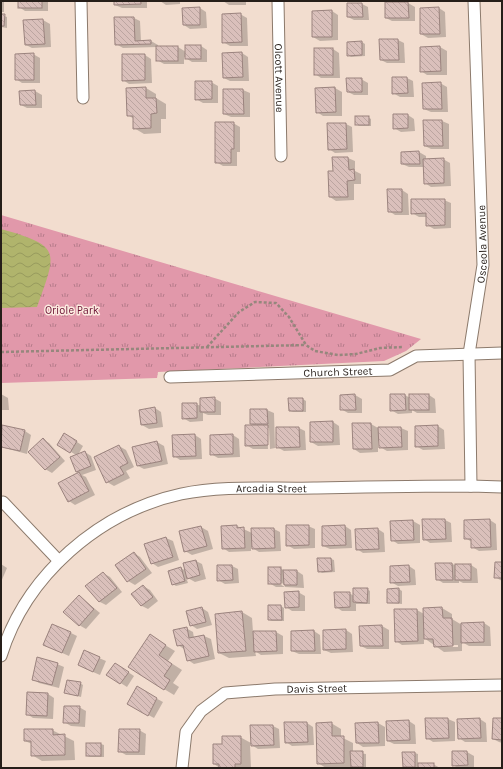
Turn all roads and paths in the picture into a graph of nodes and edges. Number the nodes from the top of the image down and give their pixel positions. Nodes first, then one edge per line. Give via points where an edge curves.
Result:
1 (81, 1) edge
2 (278, 1) edge
3 (474, 1) edge
4 (83, 98) dead end
5 (281, 156) dead end
6 (306, 345) junction
7 (207, 347) junction
8 (404, 347) dead end
9 (1, 352) edge
10 (502, 353) edge
11 (469, 354) junction
12 (170, 377) dead end
13 (471, 486) junction
14 (502, 487) edge
15 (3, 502) dead end
16 (59, 561) junction
17 (1, 656) edge
18 (502, 685) edge
19 (182, 768) edge

1 - 4 street
2 - 5 street, Olcott Avenue
3 - 11 street, Osceola Avenue via 483,265
6 - 7 path
6 - 7 path via 289,317 276,303 255,302 239,312
6 - 8 path via 315,351 338,355
7 - 9 path
10 - 11 street, Church Street
11 - 12 street, Church Street via 416,356 390,370
11 - 13 street, Osceola Avenue
13 - 14 street, Arcadia Street
13 - 16 street, Arcadia Street via 212,490 182,494 158,500 108,523 85,538
15 - 16 street
16 - 17 street, Arcadia Street via 44,577 21,610
18 - 19 street, Davis Street via 225,692 201,711 186,732

